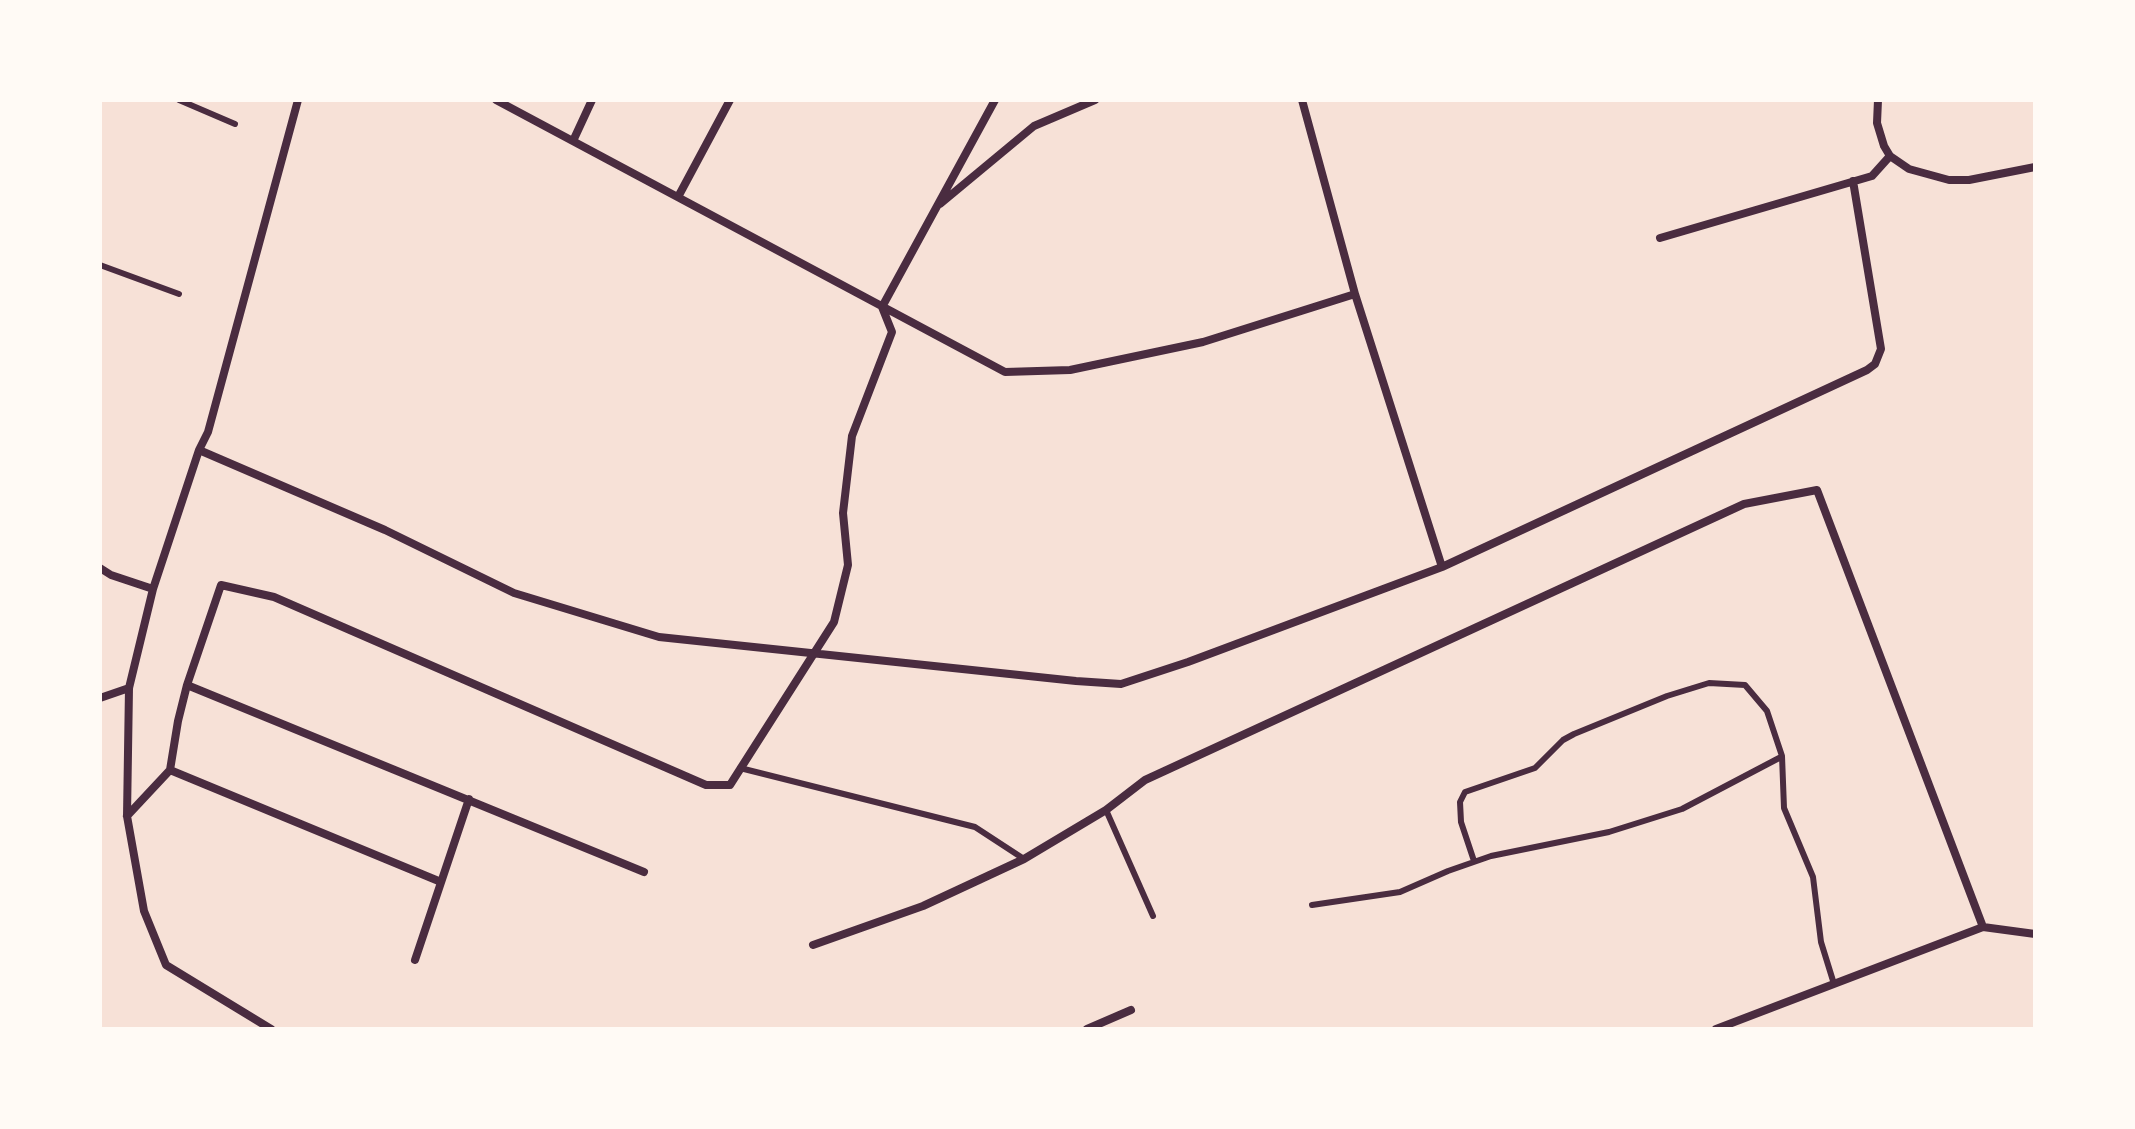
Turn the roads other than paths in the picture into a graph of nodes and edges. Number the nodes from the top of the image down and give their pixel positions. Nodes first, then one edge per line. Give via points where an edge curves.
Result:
1 (179, 100) edge
2 (298, 100) edge
3 (496, 100) edge
4 (592, 100) edge
5 (730, 100) edge
6 (995, 100) edge
7 (1095, 100) edge
8 (1302, 100) edge
9 (1878, 100) edge
10 (235, 124) dead end
11 (573, 141) junction
12 (1890, 156) junction
13 (2035, 167) edge
14 (1853, 181) junction
15 (678, 197) junction
16 (937, 207) junction
17 (1660, 238) dead end
18 (100, 265) edge
19 (179, 294) dead end
20 (1355, 294) junction
21 (882, 307) junction
22 (199, 450) junction
23 (1442, 567) junction
24 (100, 568) edge
25 (153, 589) junction
26 (813, 652) junction
27 (187, 685) junction
28 (129, 688) junction
29 (100, 698) edge
30 (1782, 756) junction
31 (740, 768) junction
32 (170, 770) junction
33 (469, 799) junction
34 (1106, 810) junction
35 (127, 816) junction
36 (1024, 859) junction
37 (1474, 861) junction
38 (644, 872) dead end
39 (441, 882) junction
40 (1312, 905) dead end
41 (1153, 916) dead end
42 (1983, 927) junction
43 (2035, 934) edge
44 (813, 945) dead end
45 (415, 960) dead end
46 (1834, 984) junction
47 (1131, 1010) dead end
48 (271, 1029) edge
49 (1087, 1029) edge
50 (1716, 1029) edge

1 - 10 lane
2 - 22 street
3 - 11 street
4 - 11 street
5 - 15 street
6 - 16 street
7 - 16 street via 1034,126
8 - 20 street
9 - 12 street via 1879,136
11 - 15 street
12 - 13 street via 1928,177 1949,180
12 - 14 street via 1872,176
14 - 17 street
14 - 23 street via 1880,341 1875,364
15 - 21 street
16 - 21 street
18 - 19 lane
20 - 21 street via 1203,342 1070,370 1005,372
20 - 23 street
21 - 26 street via 892,332 852,436 843,513 848,565 834,622
22 - 25 street
22 - 26 street via 385,530 514,593 659,637
23 - 26 street via 1121,684
24 - 25 street
25 - 28 street
26 - 31 street
27 - 31 street via 221,585 274,597 706,785 730,785
27 - 32 street
27 - 33 street
28 - 29 street
28 - 35 street
30 - 37 lane via 1682,809 1609,832
30 - 37 lane via 1767,711 1745,685 1709,683 1667,696 1563,740 1535,768 1465,792 1461,822
30 - 46 lane via 1784,808 1813,877 1821,942
31 - 36 lane via 975,827
32 - 35 street
32 - 39 street
33 - 38 street
33 - 39 street
34 - 36 street
34 - 41 lane
34 - 42 street via 1145,780 1744,504 1817,490
35 - 48 street via 144,911 166,965
36 - 44 street via 923,906
37 - 40 lane via 1400,892
39 - 45 street
42 - 43 street
42 - 46 street
46 - 50 street
47 - 49 street

